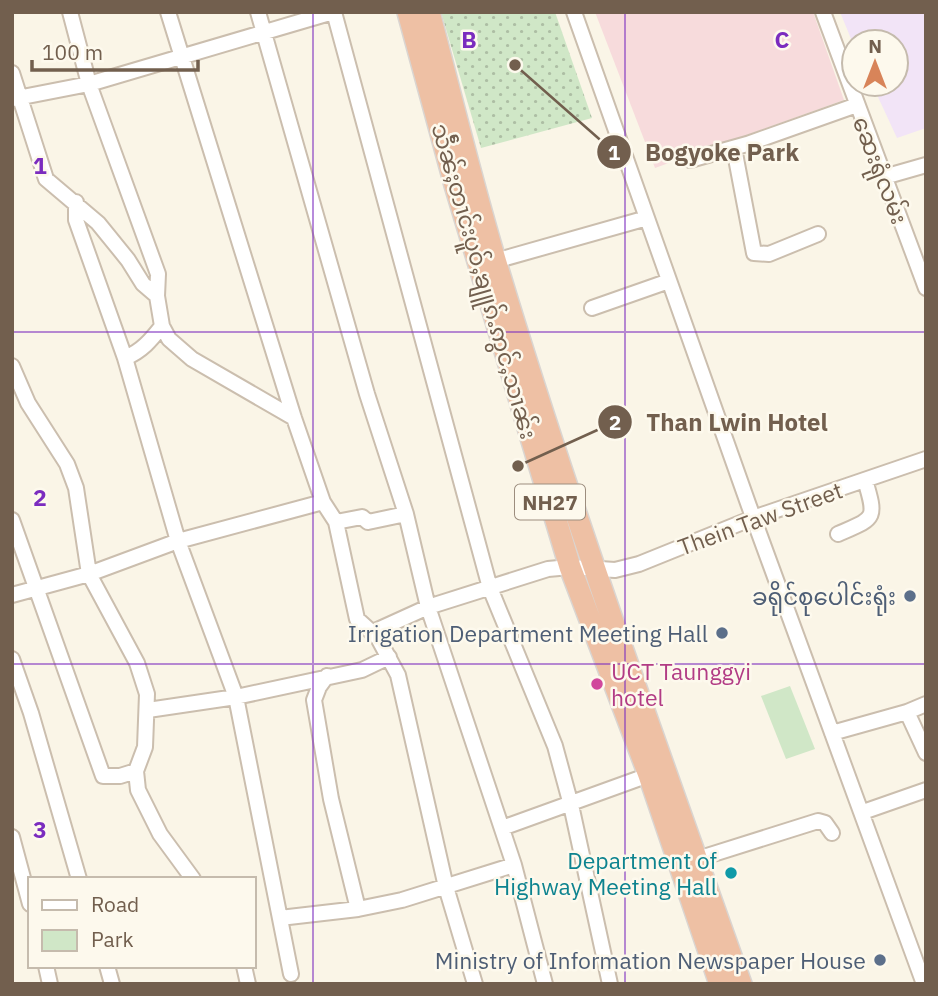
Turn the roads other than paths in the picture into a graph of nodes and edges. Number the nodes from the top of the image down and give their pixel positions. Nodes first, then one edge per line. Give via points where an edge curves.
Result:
1 (69, 12) edge
2 (168, 12) edge
3 (258, 12) edge
4 (334, 12) edge
5 (408, 12) edge
6 (429, 12) edge
7 (574, 12) edge
8 (822, 12) edge
9 (264, 32) junction
10 (182, 57) junction
11 (12, 73) edge
12 (89, 84) junction
13 (16, 99) edge
14 (857, 106) junction
15 (734, 148) junction
16 (691, 160) dead end
17 (926, 165) edge
18 (884, 177) junction
19 (76, 202) junction
20 (647, 218) junction
21 (818, 234) dead end
22 (495, 261) junction
23 (669, 281) junction
24 (926, 288) edge
25 (157, 296) junction
26 (592, 308) dead end
27 (504, 319) junction
28 (162, 326) junction
29 (125, 358) junction
30 (12, 366) edge
31 (293, 418) junction
32 (926, 459) edge
33 (865, 480) junction
34 (323, 502) junction
35 (406, 514) junction
36 (753, 518) junction
37 (12, 520) edge
38 (336, 522) junction
39 (838, 534) dead end
40 (178, 541) junction
41 (570, 567) junction
42 (594, 569) junction
43 (89, 574) junction
44 (37, 586) junction
45 (490, 588) junction
46 (12, 595) edge
47 (428, 607) junction
48 (373, 632) junction
49 (390, 657) junction
50 (12, 659) edge
51 (327, 676) junction
52 (236, 697) junction
53 (926, 704) edge
54 (148, 710) junction
55 (908, 712) junction
56 (832, 733) junction
57 (926, 753) edge
58 (136, 771) junction
59 (657, 772) junction
60 (926, 790) edge
61 (571, 805) junction
62 (863, 812) junction
63 (502, 828) junction
64 (832, 833) dead end
65 (12, 836) edge
66 (688, 862) junction
67 (514, 865) junction
68 (78, 877) edge
69 (192, 877) edge
70 (446, 887) junction
71 (28, 896) edge
72 (358, 909) junction
73 (280, 918) junction
74 (291, 974) dead end
75 (475, 984) edge
76 (545, 984) edge
77 (610, 984) edge
78 (720, 984) edge
79 (741, 984) edge
80 (924, 984) edge

1 - 12 street
2 - 10 street
3 - 9 street
4 - 9 street
4 - 45 street
5 - 27 highway, သဵႅၼ်ႈတၢင်းပူဝ်ႇၶျူၵ်ႉဢွင်ႇသၢၼ်း / NH27 via 455,185
6 - 22 highway, သဵႅၼ်ႈတၢင်းပူဝ်ႇၶျူၵ်ႉဢွင်ႇသၢၼ်း / NH27
7 - 20 street
8 - 14 street, ဆေးရုံလမ်း
9 - 10 street
9 - 35 street
10 - 12 street
10 - 31 street
11 - 13 street
12 - 13 street
12 - 25 street via 158,274
13 - 19 street via 46,179
14 - 15 street
14 - 18 street, ဆေးရုံလမ်း
15 - 16 street
15 - 21 street via 754,253 769,254
17 - 18 street
18 - 24 street, ဆေးရုံလမ်း
19 - 25 street
19 - 29 street via 76,220
20 - 22 street
20 - 23 street
22 - 27 highway, သဵႅၼ်ႈတၢင်းပူဝ်ႇၶျူၵ်ႉဢွင်ႇသၢၼ်း / NH27
23 - 26 street
23 - 36 street
25 - 28 street
27 - 41 highway, သဵႅၼ်ႈတၢင်းပူဝ်ႇၶျူၵ်ႉဢွင်ႇသၢၼ်း / NH27
27 - 42 highway, သဵႅၼ်ႈတၢင်းပူဝ်ႇၶျူၵ်ႉဢွင်ႇသၢၼ်း / NH27
28 - 29 street via 142,349
28 - 31 street via 169,339 192,359
29 - 40 street
30 - 43 street via 76,488
31 - 34 street
32 - 33 street, Thein Taw Street
33 - 36 street, Thein Taw Street
33 - 39 street via 872,515
34 - 38 street
34 - 40 street
35 - 38 street via 368,522 362,517
35 - 47 street
36 - 42 street, Thein Taw Street via 639,564
36 - 56 street
37 - 44 street
38 - 48 street via 357,618
40 - 43 street
40 - 52 street
41 - 42 street, Thein Taw Street
41 - 45 street, Thein Taw Street via 548,569
41 - 59 highway, သဵႅၼ်ႈတၢင်းပူဝ်ႇၶျူၵ်ႉဢွင်ႇသၢၼ်း / NH27
42 - 59 highway, သဵႅၼ်ႈတၢင်းပူဝ်ႇၶျူၵ်ႉဢွင်ႇသၢၼ်း / NH27
43 - 44 street
43 - 54 street via 137,663
44 - 46 street
44 - 58 street via 103,776
45 - 47 street, Thein Taw Street
45 - 61 street via 555,746
47 - 48 street, Thein Taw Street
47 - 63 street
48 - 49 street
49 - 51 street via 362,670
49 - 70 street via 398,675
50 - 68 street
51 - 52 street
51 - 72 street via 314,700 331,799
52 - 54 street
52 - 73 street
53 - 55 street
54 - 58 street via 145,747
55 - 56 street
55 - 57 street
56 - 62 street
58 - 69 street via 147,812
59 - 61 street
59 - 66 highway, သဵႅၼ်ႈတၢင်းပူဝ်ႇၶျူၵ်ႉဢွင်ႇသၢၼ်း / NH27
60 - 62 street
61 - 63 street
61 - 77 street
62 - 80 street
63 - 67 street
64 - 66 street via 825,822 818,821
65 - 71 street
66 - 78 highway, သဵႅၼ်ႈတၢင်းပူဝ်ႇၶျူၵ်ႉဢွင်ႇသၢၼ်း / NH27
66 - 79 highway, သဵႅၼ်ႈတၢင်းပူဝ်ႇၶျူၵ်ႉဢွင်ႇသၢၼ်း / NH27
67 - 70 street
67 - 76 street
70 - 72 street
70 - 75 street
72 - 73 street
73 - 74 street

